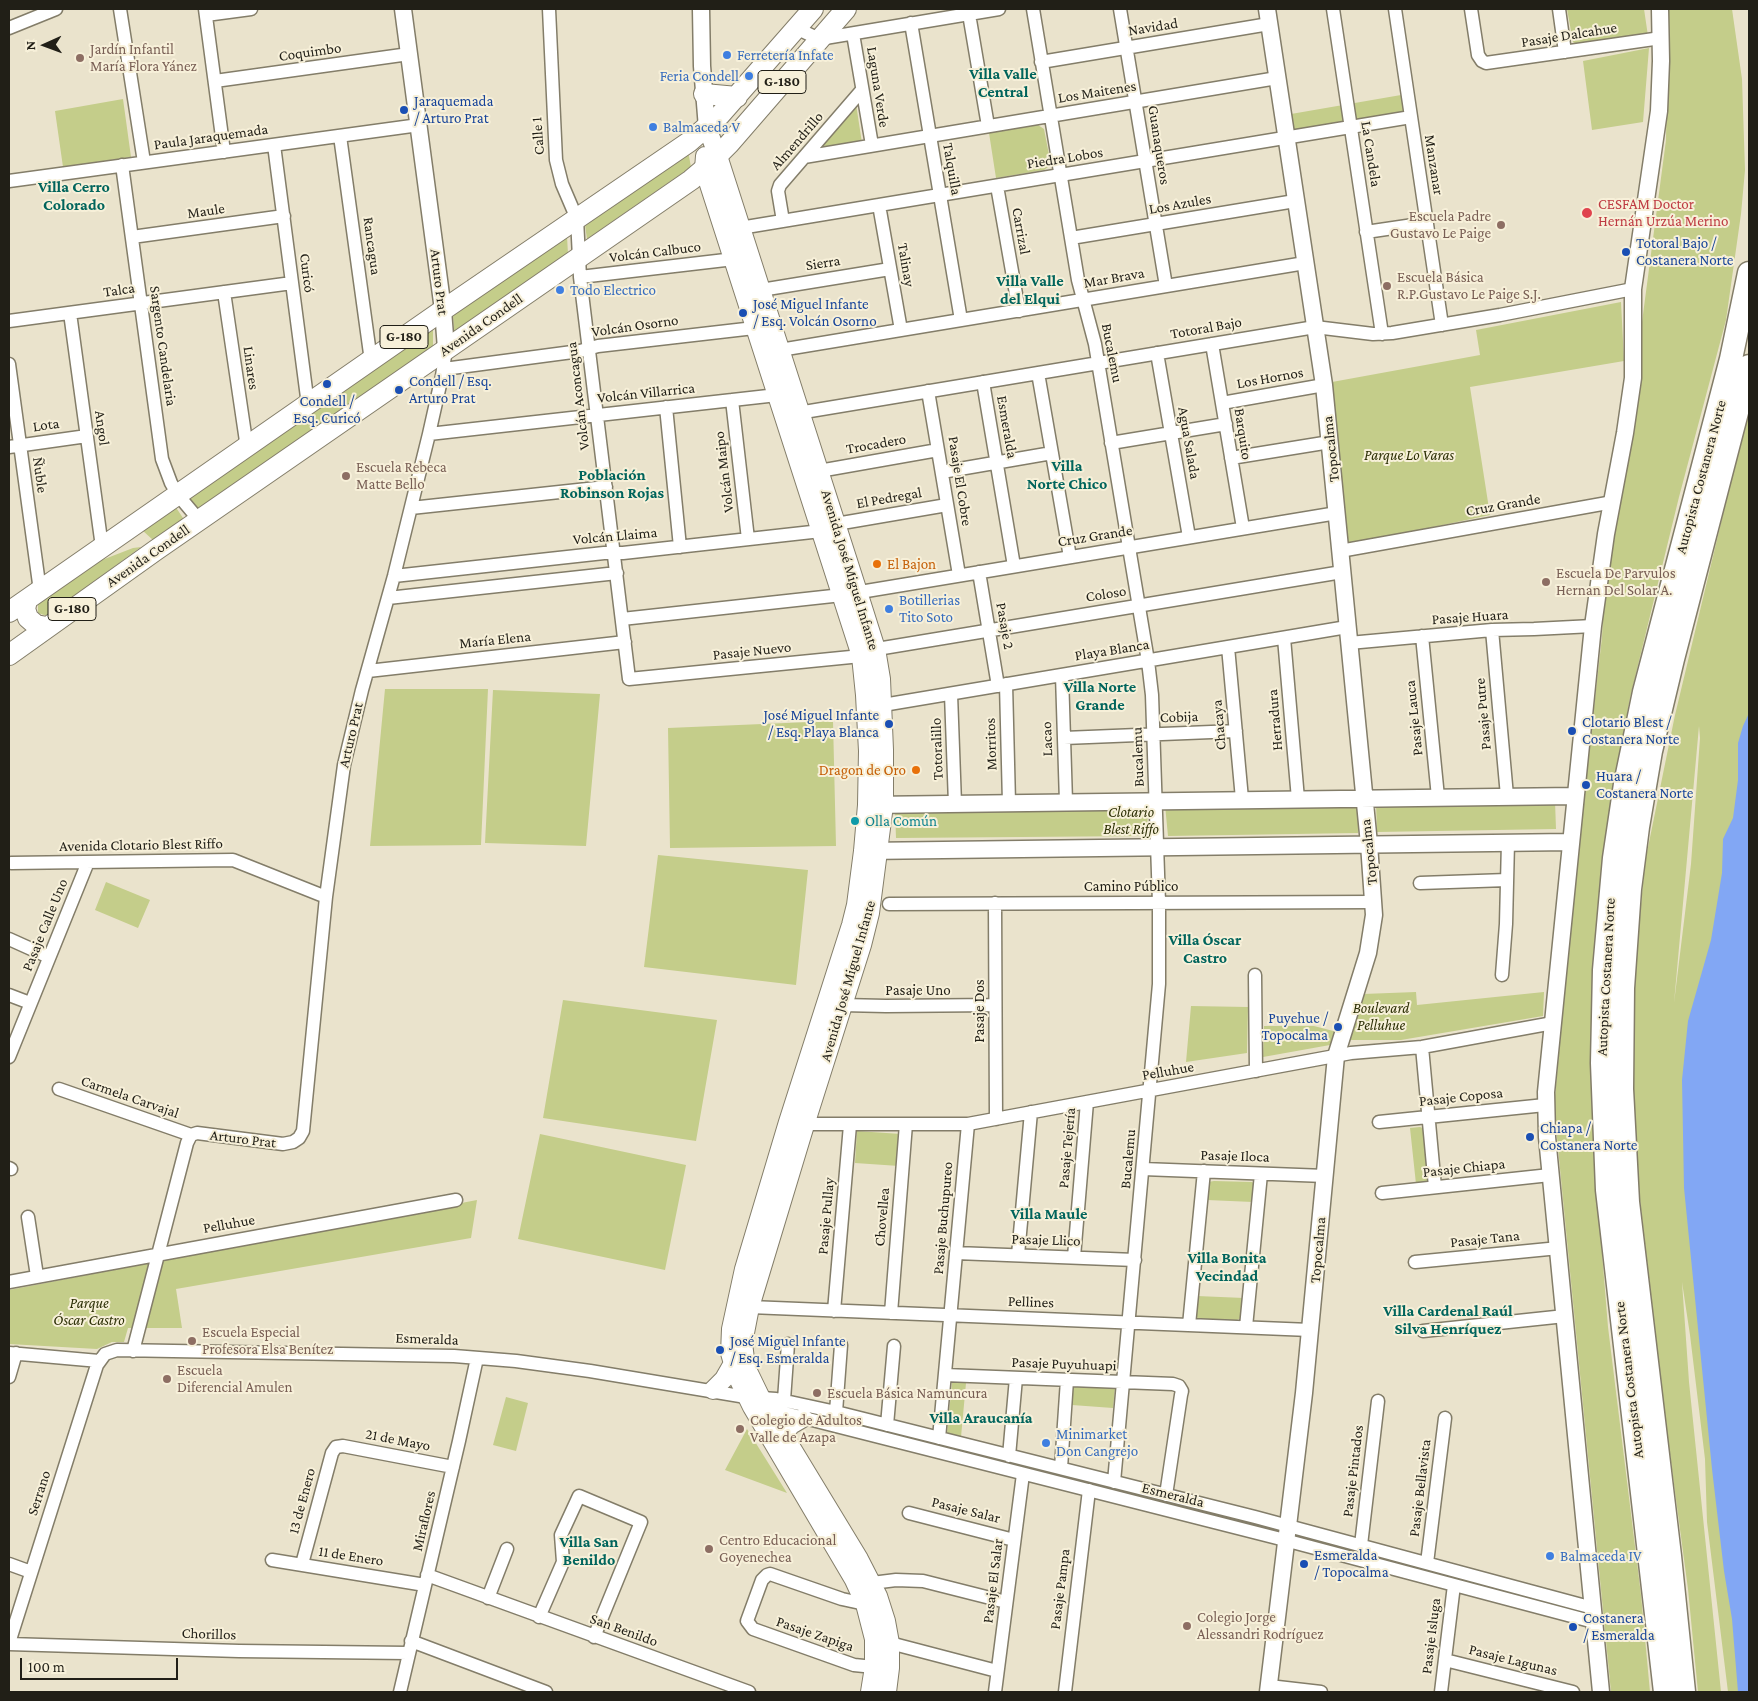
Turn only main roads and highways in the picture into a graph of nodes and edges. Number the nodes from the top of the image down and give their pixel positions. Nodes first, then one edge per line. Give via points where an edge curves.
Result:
1 (813, 9) edge
2 (846, 9) edge
3 (704, 94) road end
4 (736, 96) junction
5 (707, 128) junction
6 (711, 162) junction
7 (733, 229) junction
8 (1749, 274) edge
9 (764, 326) junction
10 (1749, 366) edge
11 (792, 414) junction
12 (829, 527) junction
13 (33, 595) junction
14 (9, 612) edge
15 (46, 627) junction
16 (868, 653) junction
17 (9, 654) edge
18 (875, 805) junction
19 (871, 851) junction
20 (796, 1124) junction
21 (732, 1365) junction
22 (712, 1390) road end
23 (758, 1401) junction
24 (803, 1418) road end
25 (784, 1434) junction
26 (870, 1692) edge
27 (887, 1692) edge
28 (1665, 1692) edge
29 (1684, 1692) edge

1 - 4 main road, G-180
2 - 6 main road, Avenida Condell / G-180
3 - 4 main road
4 - 5 main road, G-180
5 - 6 main road, Avenida José Miguel Infante
5 - 13 main road, G-180
6 - 7 main road, Avenida José Miguel Infante
6 - 15 main road, Avenida Condell / G-180 via 579,267 199,520
7 - 9 main road, Avenida José Miguel Infante via 761,290
7 - 9 main road, Avenida José Miguel Infante via 734,259
8 - 28 highway, Autopista Costanera Norte via 1730,367 1638,721 1616,850 1604,970 1602,1063 1607,1190
9 - 11 main road, Avenida José Miguel Infante via 780,350
9 - 11 main road, Avenida José Miguel Infante via 777,395
10 - 29 highway, Autopista Costanera Norte via 1651,751 1630,889 1623,988 1622,1089 1626,1177
11 - 12 main road, Avenida José Miguel Infante
11 - 12 main road, Avenida José Miguel Infante via 819,471
12 - 16 main road, Avenida José Miguel Infante
13 - 14 main road, G-180
13 - 15 main road via 25,609 28,618 36,625
15 - 17 main road, Avenida Condell / G-180
16 - 18 main road, Avenida José Miguel Infante via 865,695
16 - 18 main road, Avenida José Miguel Infante via 883,705
18 - 19 main road, Avenida José Miguel Infante
19 - 20 main road, Avenida José Miguel Infante
19 - 20 main road, Avenida José Miguel Infante via 873,895 866,929 842,1005
20 - 21 main road, Avenida José Miguel Infante via 739,1290 730,1342
20 - 23 main road, Avenida José Miguel Infante via 744,1336 744,1358
21 - 22 main road via 724,1380
21 - 23 main road, Avenida José Miguel Infante
23 - 25 main road, Avenida José Miguel Infante
23 - 26 main road, Avenida José Miguel Infante via 865,1604 874,1639
24 - 25 main road
25 - 27 main road, Avenida José Miguel Infante via 872,1583 890,1643

